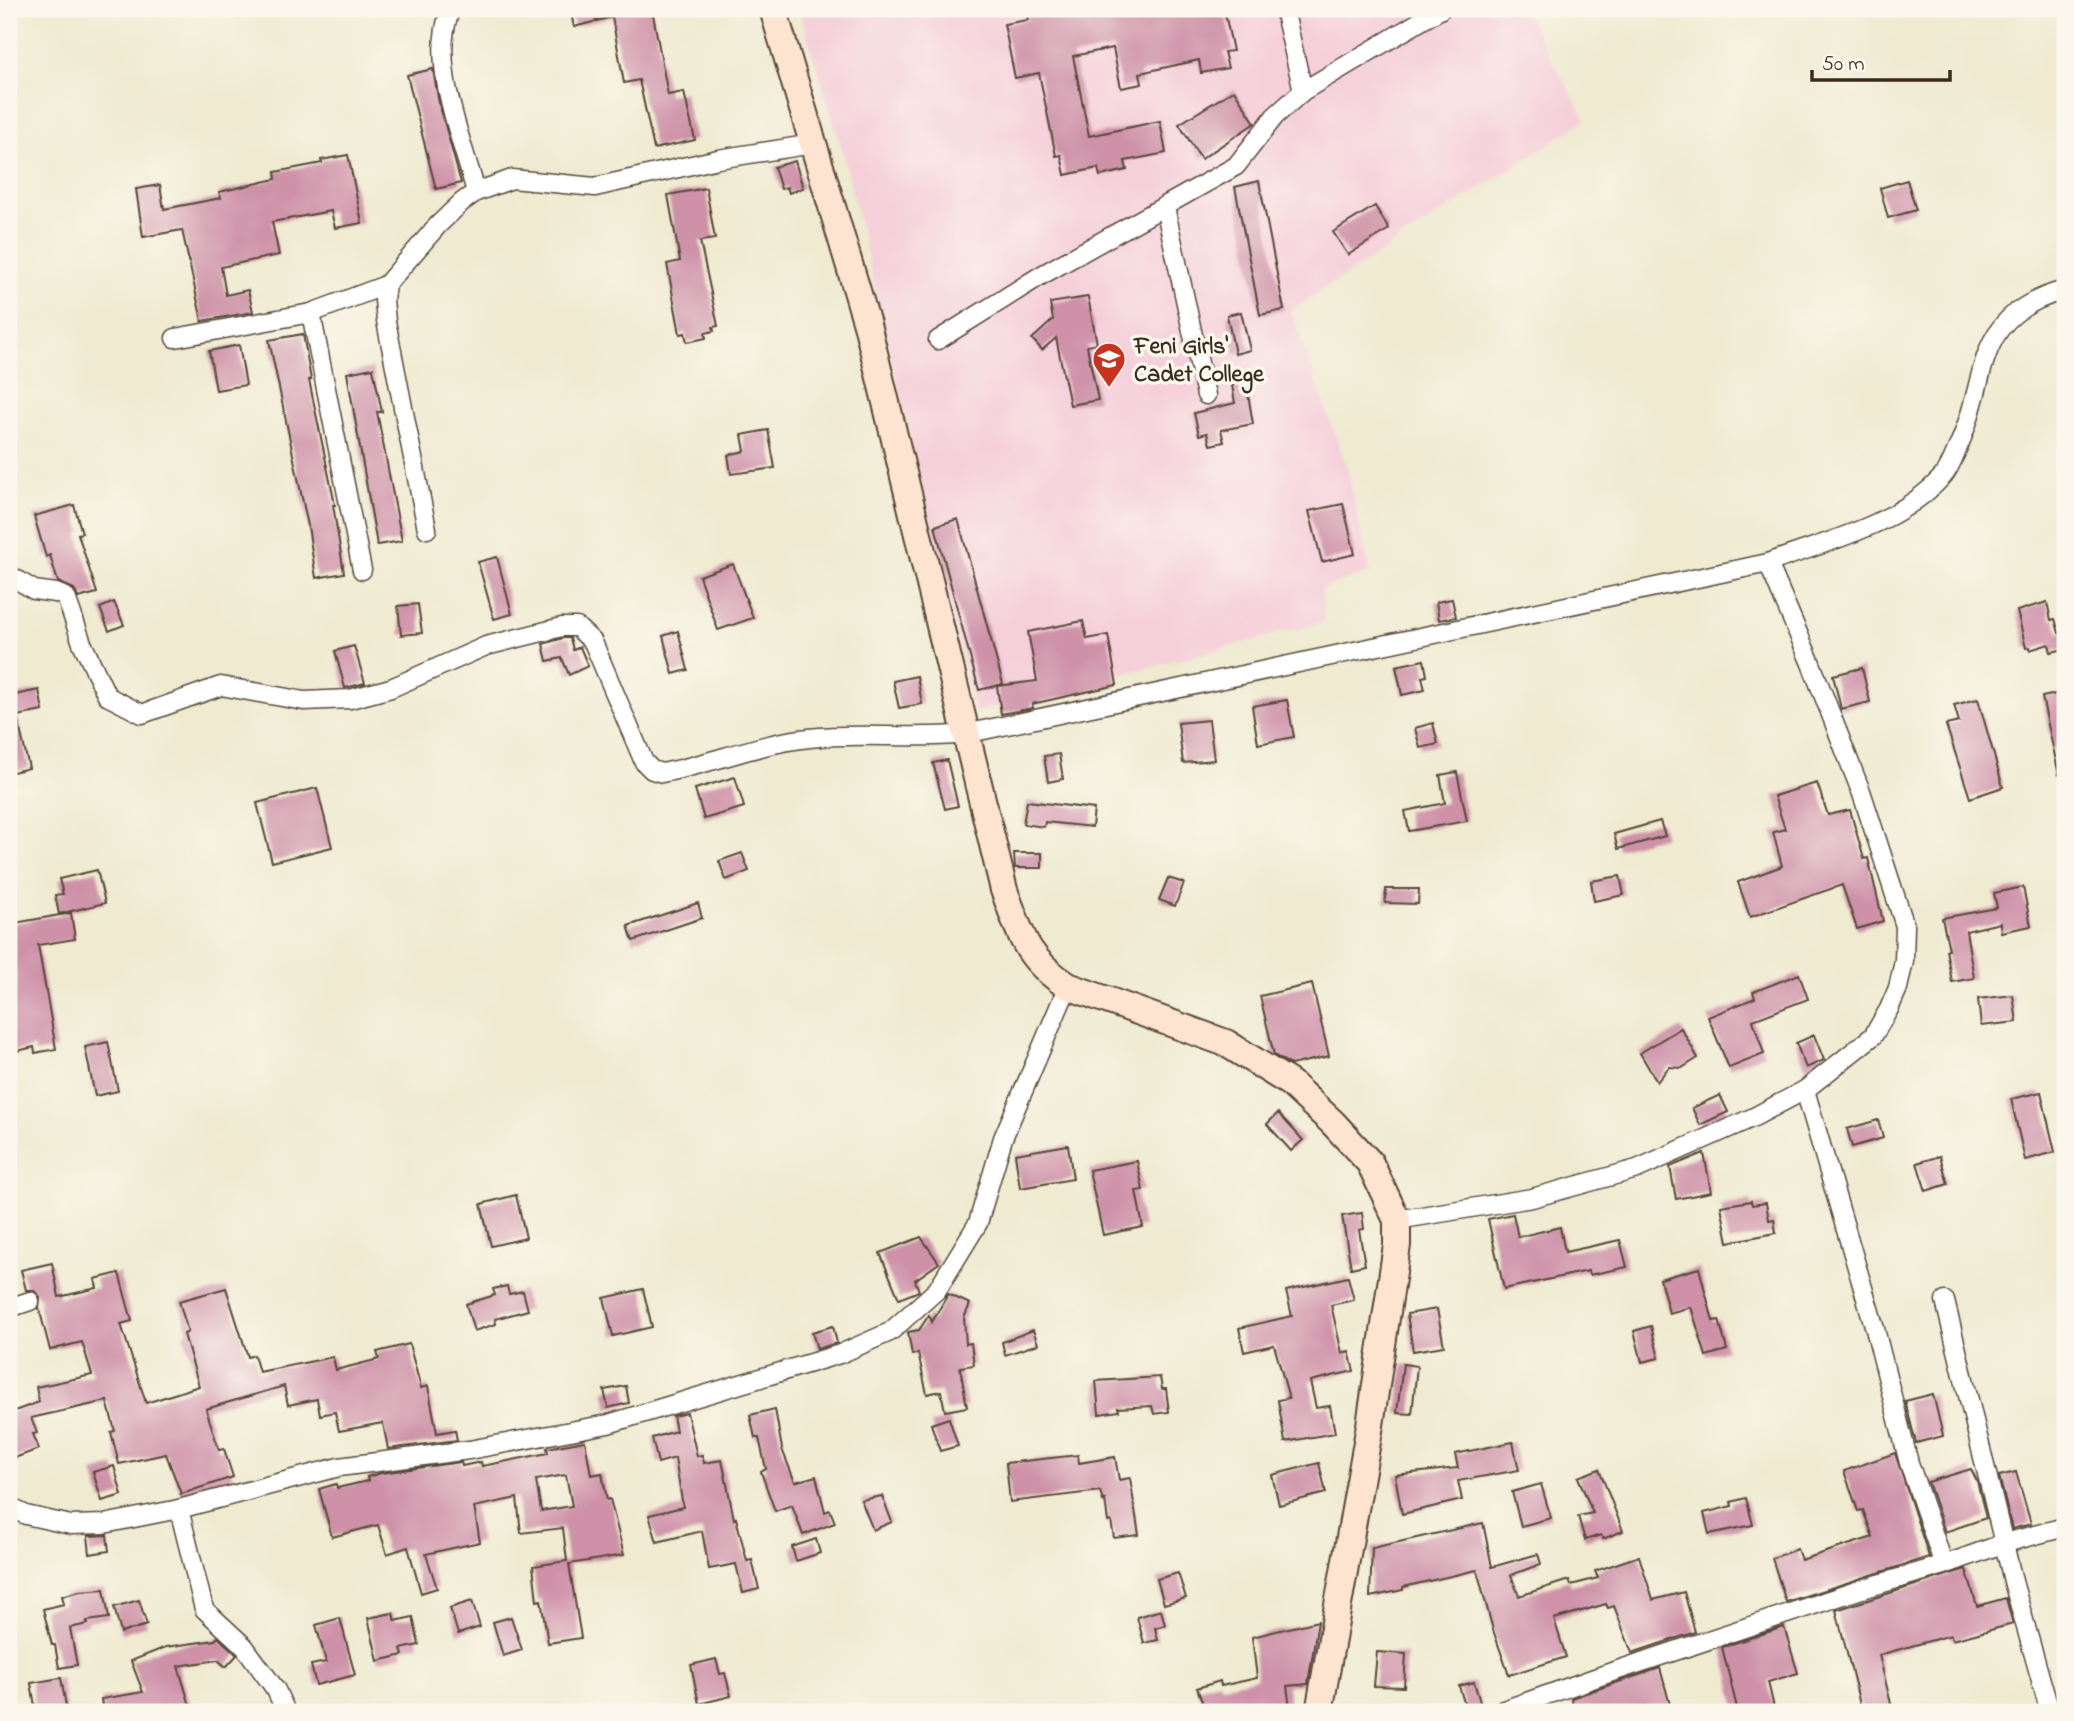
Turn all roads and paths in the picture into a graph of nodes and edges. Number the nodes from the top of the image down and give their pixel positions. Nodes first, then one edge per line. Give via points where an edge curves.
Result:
1 (451, 9) edge
2 (773, 9) edge
3 (1284, 9) edge
4 (1441, 9) edge
5 (1303, 91) junction
6 (813, 144) junction
7 (476, 192) junction
8 (1165, 207) junction
9 (386, 285) junction
10 (2065, 290) edge
11 (311, 313) junction
12 (175, 338) dead end
13 (938, 340) dead end
14 (1206, 395) dead end
15 (427, 528) dead end
16 (1768, 563) junction
17 (362, 570) dead end
18 (9, 575) edge
19 (965, 734) junction
20 (1068, 986) junction
21 (1805, 1090) junction
22 (1397, 1220) junction
23 (30, 1301) dead end
24 (1945, 1301) dead end
25 (9, 1308) edge
26 (9, 1507) edge
27 (179, 1508) junction
28 (2065, 1527) edge
29 (2006, 1543) junction
30 (1944, 1565) junction
31 (286, 1712) edge
32 (1319, 1712) edge
33 (1498, 1712) edge
34 (2050, 1712) edge

1 - 7 street via 444,24 442,69
2 - 6 main road
3 - 5 street
4 - 5 street
5 - 8 street via 1275,116 1236,166
6 - 7 street via 718,159 595,187 512,179
6 - 19 main road via 867,324
7 - 9 street via 438,225
8 - 13 street via 1040,276
8 - 14 street
9 - 11 street
9 - 15 street via 386,321
10 - 16 street via 2023,307 2001,327 1985,355 1967,427 1946,473 1923,495 1883,520
11 - 12 street
11 - 17 street
16 - 19 street
16 - 21 street via 1862,794 1905,926 1898,988 1873,1036
18 - 19 street via 34,590 66,597 107,696 142,714 221,686 304,701 350,699 391,688 486,646 577,627 593,642 644,762 662,773 807,738
19 - 20 main road via 1004,890 1026,947 1046,972
20 - 22 main road via 1226,1043 1290,1083 1370,1163
20 - 27 street via 1003,1138 978,1223 937,1290 890,1332 840,1354 608,1424 469,1450 339,1467
21 - 22 street via 1637,1169 1532,1198
21 - 30 street via 1909,1463
22 - 32 main road via 1370,1425
23 - 25 street
24 - 29 street
26 - 27 street via 71,1525 104,1524
27 - 31 street via 204,1609 244,1646
28 - 29 street
29 - 30 street
29 - 34 street
30 - 33 street

